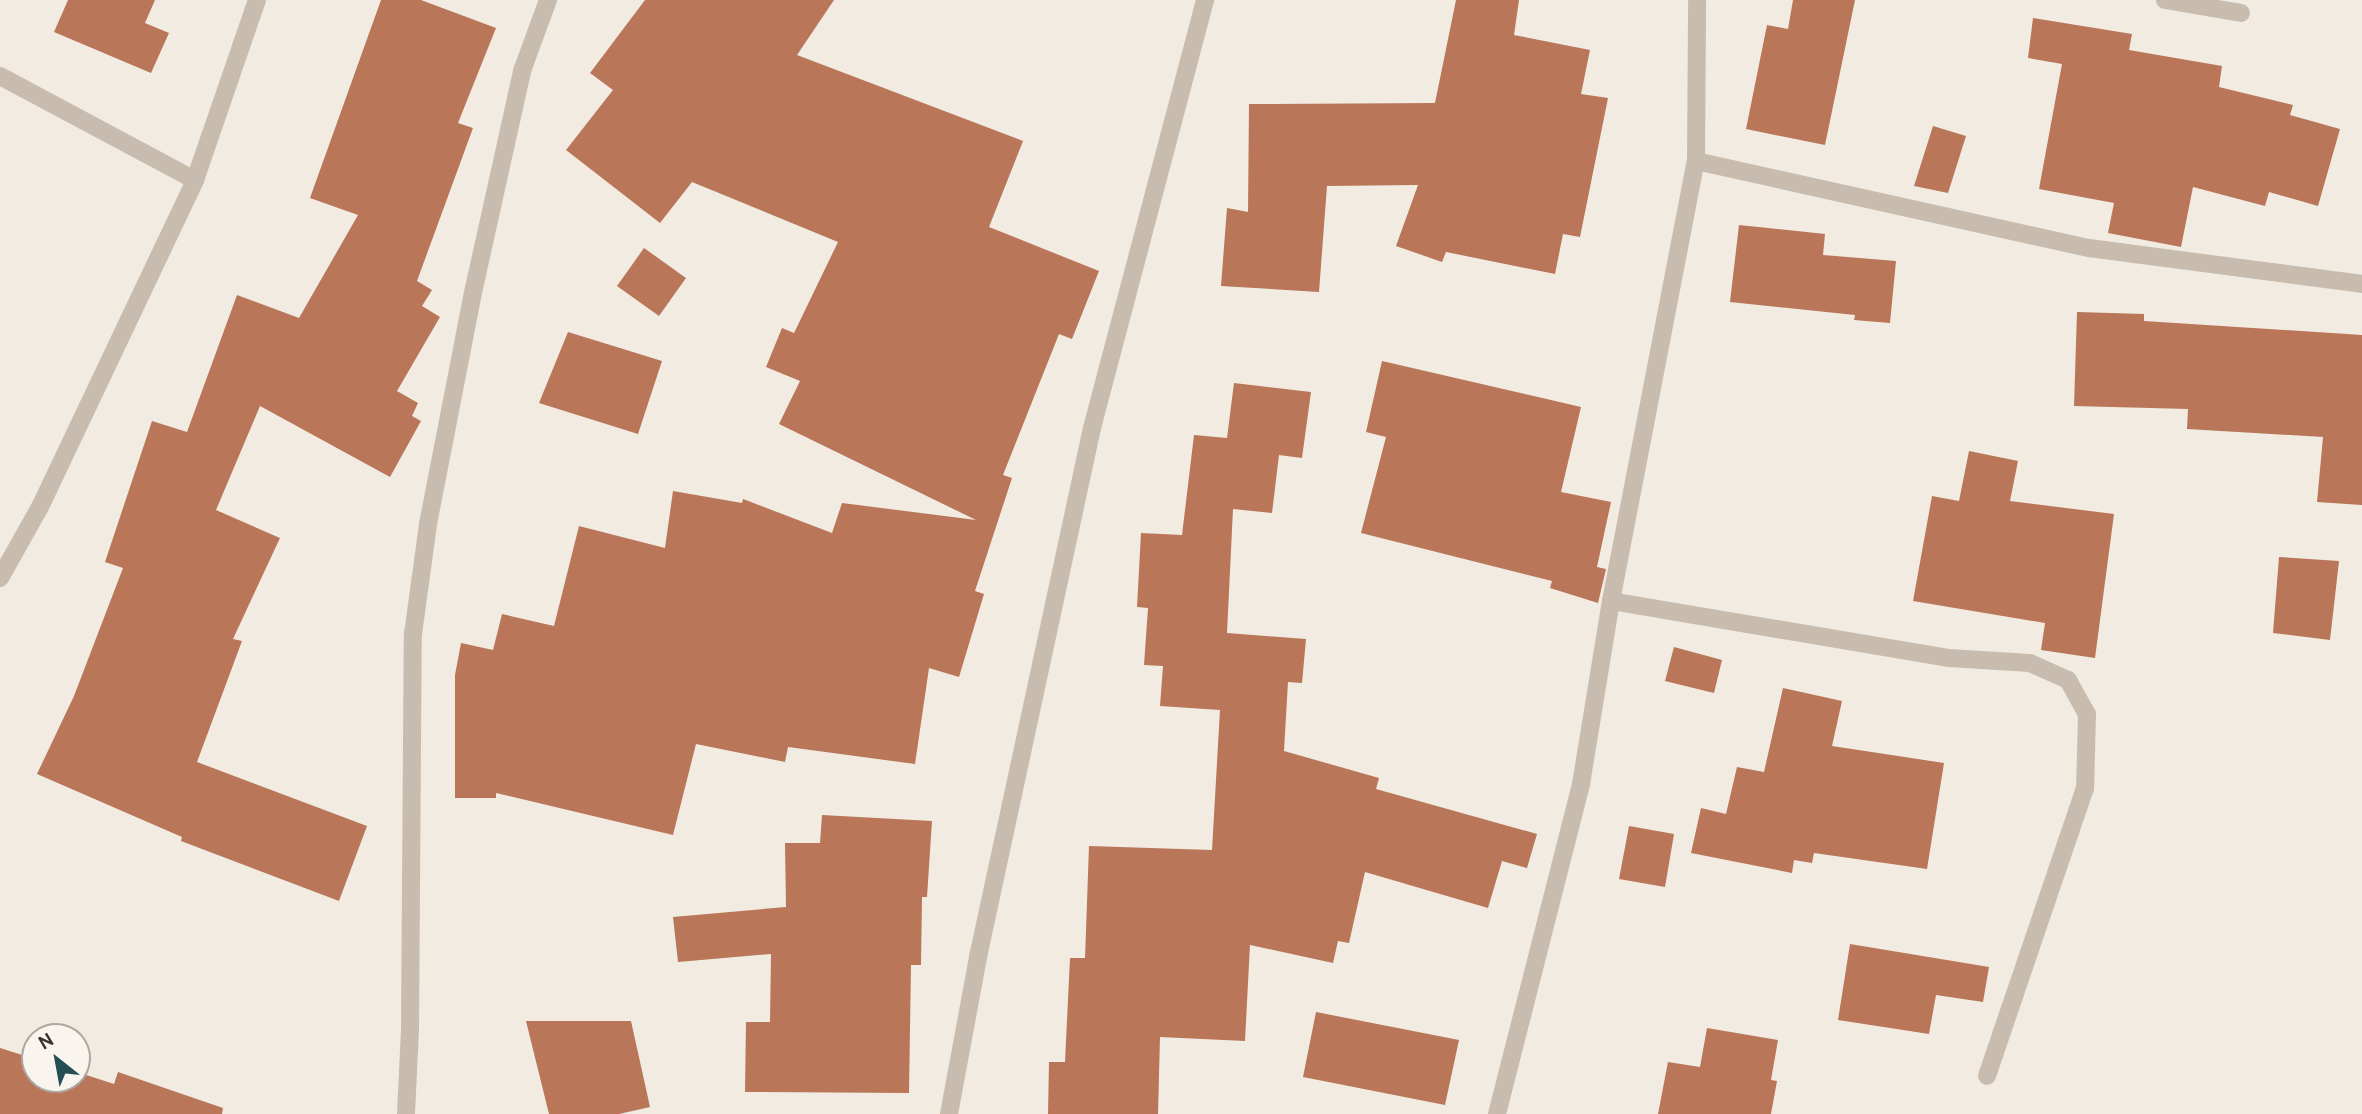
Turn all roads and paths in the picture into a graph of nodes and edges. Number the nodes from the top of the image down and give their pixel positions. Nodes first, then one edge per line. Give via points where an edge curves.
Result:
1 (257, 0) edge
2 (548, 0) edge
3 (1205, 0) edge
4 (1696, 0) edge
5 (2165, 0) edge
6 (2241, 13) dead end
7 (0, 76) edge
8 (1696, 161) junction
9 (195, 180) junction
10 (2362, 284) edge
11 (0, 579) edge
12 (1611, 601) junction
13 (1987, 1076) dead end
14 (405, 1114) edge
15 (950, 1114) edge
16 (1497, 1114) edge

1 - 9 street
2 - 14 street via 522,71 474,288 428,524 413,634 410,1030
3 - 15 street via 1092,428 981,943
4 - 8 street
5 - 6 street
7 - 9 street
8 - 10 street via 2089,248
8 - 12 street
9 - 11 street via 40,507
12 - 13 street via 1949,658 2030,663 2068,680 2087,714 2085,788
12 - 16 street via 1581,784

